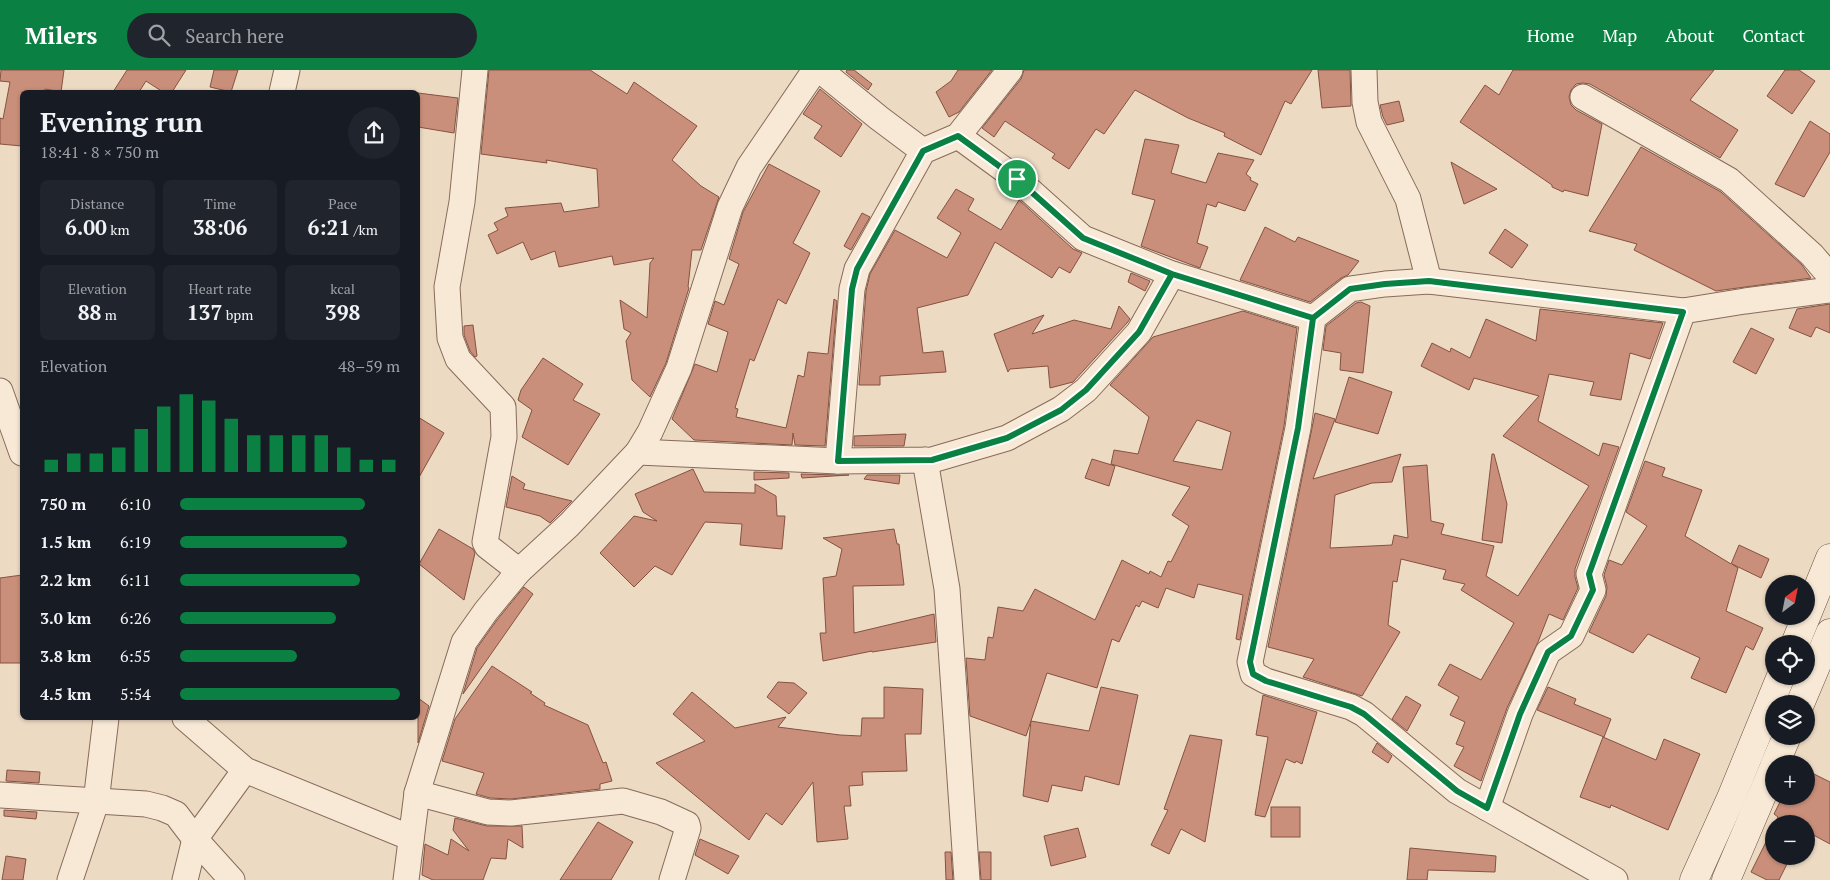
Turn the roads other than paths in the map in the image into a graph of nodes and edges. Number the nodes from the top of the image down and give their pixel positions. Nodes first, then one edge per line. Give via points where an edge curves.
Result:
1 (287, 70) edge
2 (475, 70) edge
3 (815, 70) edge
4 (820, 70) edge
5 (1010, 70) edge
6 (1364, 70) edge
7 (282, 90) edge
8 (1583, 97) dead end
9 (958, 136) junction
10 (923, 151) junction
11 (1172, 274) junction
12 (1830, 276) edge
13 (1429, 281) junction
14 (1830, 290) edge
15 (1683, 312) junction
16 (1313, 318) junction
17 (0, 390) edge
18 (20, 447) edge
19 (638, 452) junction
20 (924, 460) junction
21 (838, 461) junction
22 (1830, 558) edge
23 (520, 571) junction
24 (1825, 588) edge
25 (1830, 633) edge
26 (1800, 635) edge
27 (1777, 685) edge
28 (1804, 695) edge
29 (106, 720) edge
30 (187, 720) edge
31 (245, 770) junction
32 (1765, 789) edge
33 (417, 793) junction
34 (0, 795) edge
35 (96, 802) junction
36 (1487, 808) junction
37 (410, 838) junction
38 (195, 839) junction
39 (1731, 878) edge
40 (70, 880) edge
41 (185, 880) edge
42 (232, 880) edge
43 (406, 880) edge
44 (672, 880) edge
45 (968, 880) edge
46 (1615, 880) edge
47 (1694, 880) edge

1 - 7 street
2 - 23 street via 462,202 447,287 450,338 458,359 503,407 504,437 485,542
3 - 19 street via 749,167 730,207 679,368
4 - 10 street
5 - 9 street
6 - 13 street via 1369,122 1408,199
8 - 12 street via 1729,180 1812,255
9 - 10 street
9 - 11 street via 1017,179 1083,238
10 - 21 street via 857,269 852,289
11 - 16 street
11 - 20 street via 1139,332 1086,390 1061,410 1007,438
13 - 15 street
13 - 16 street via 1350,289
14 - 15 street
15 - 36 street via 1589,574 1593,590 1571,636 1548,652 1520,714
16 - 36 street via 1298,428 1250,662 1253,674 1364,714 1457,791
17 - 18 street
19 - 21 street
19 - 23 street via 569,526
20 - 21 street
20 - 45 street via 947,589
22 - 24 main road
23 - 33 street via 464,642
24 - 26 main road
25 - 28 main road
27 - 47 main road
29 - 35 street
30 - 31 street
31 - 37 street
31 - 38 street
32 - 39 main road
33 - 37 street
33 - 44 street via 488,812 511,813 623,801 661,812 687,824 688,828
34 - 35 street
35 - 38 street via 146,804 162,808 176,814
35 - 40 street
36 - 46 street
37 - 43 street
38 - 41 street
38 - 42 street

